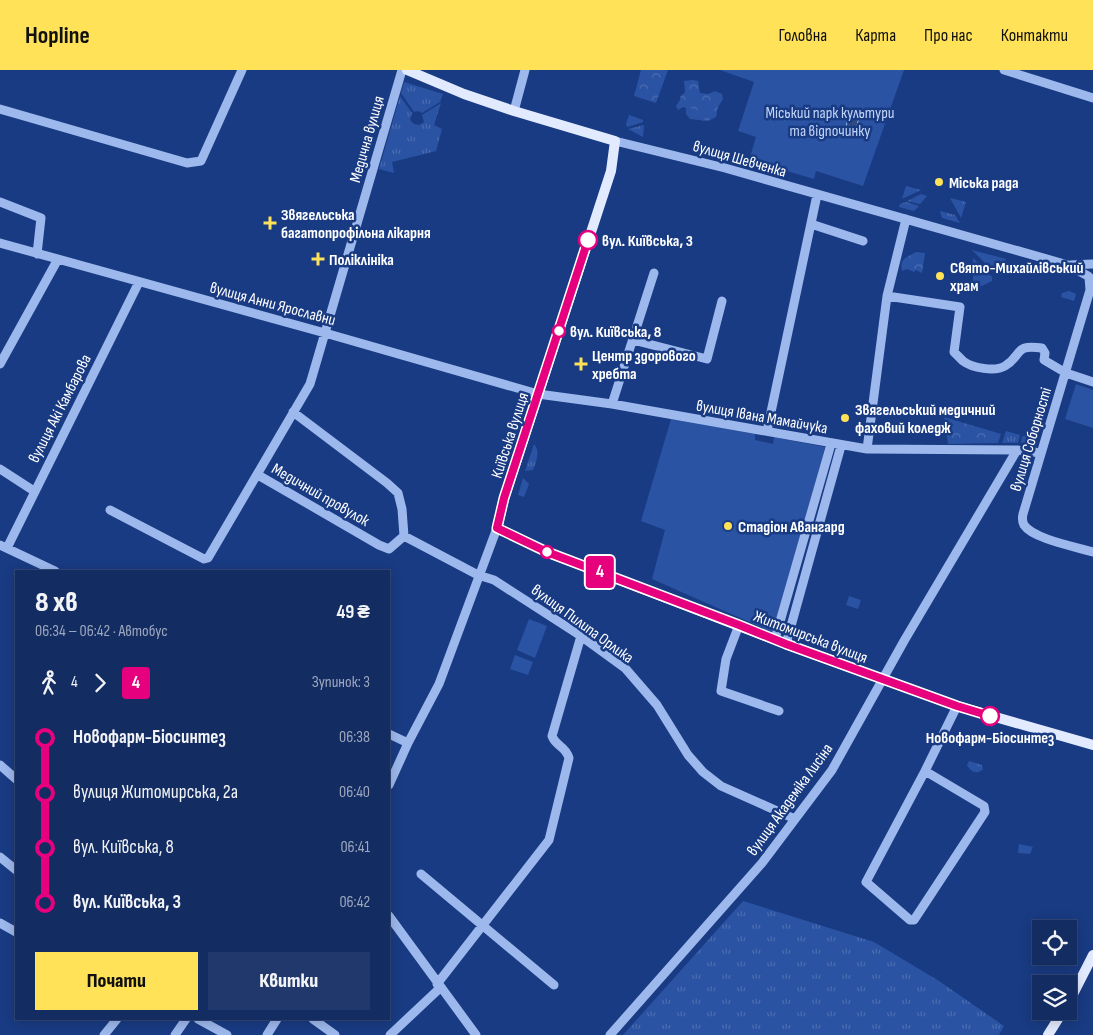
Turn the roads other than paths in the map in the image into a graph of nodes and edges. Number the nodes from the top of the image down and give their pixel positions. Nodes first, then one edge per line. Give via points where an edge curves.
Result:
1 (242, 70) edge
2 (402, 70) edge
3 (407, 70) edge
4 (525, 70) edge
5 (1004, 70) edge
6 (1093, 98) edge
7 (0, 109) edge
8 (514, 111) junction
9 (615, 141) junction
10 (817, 195) junction
11 (0, 202) edge
12 (906, 219) junction
13 (811, 224) junction
14 (863, 241) dead end
15 (0, 243) edge
16 (37, 254) junction
17 (58, 260) junction
18 (1092, 264) edge
19 (1068, 265) junction
20 (654, 273) dead end
21 (139, 282) junction
22 (1091, 282) edge
23 (887, 296) junction
24 (722, 301) dead end
25 (325, 332) junction
26 (632, 340) junction
27 (0, 364) edge
28 (1066, 373) junction
29 (1093, 382) edge
30 (538, 394) junction
31 (612, 404) junction
32 (293, 412) junction
33 (767, 431) junction
34 (831, 444) junction
35 (842, 446) junction
36 (867, 449) junction
37 (1017, 450) junction
38 (1041, 453) junction
39 (0, 469) edge
40 (258, 475) junction
41 (34, 491) junction
42 (110, 510) dead end
43 (497, 528) junction
44 (404, 536) junction
45 (3, 546) edge
46 (1093, 552) edge
47 (53, 570) edge
48 (478, 575) junction
49 (739, 625) junction
50 (581, 636) junction
51 (775, 639) junction
52 (786, 644) junction
53 (883, 679) junction
54 (957, 706) junction
55 (779, 711) dead end
56 (390, 735) edge
57 (408, 744) junction
58 (1093, 745) edge
59 (0, 765) edge
60 (925, 772) junction
61 (15, 778) edge
62 (390, 783) edge
63 (795, 819) junction
64 (0, 857) edge
65 (15, 869) edge
66 (421, 874) dead end
67 (390, 917) edge
68 (0, 923) edge
69 (483, 925) junction
70 (15, 931) edge
71 (1092, 961) edge
72 (554, 985) dead end
73 (438, 986) junction
74 (1077, 988) edge
75 (116, 1020) edge
76 (185, 1020) edge
77 (200, 1020) edge
78 (276, 1020) edge
79 (314, 1020) edge
80 (1057, 1020) edge
81 (323, 1031) edge
82 (104, 1035) edge
83 (175, 1035) edge
84 (226, 1035) edge
85 (267, 1035) edge
86 (335, 1035) edge
87 (390, 1035) edge
88 (476, 1035) edge
89 (610, 1035) edge
90 (1048, 1035) edge

1 - 7 street via 201,161 188,163
2 - 25 street, Медична вулиця
3 - 8 main road, вулиця Шевченка
4 - 8 street
5 - 6 street
8 - 9 main road, вулиця Шевченка
9 - 10 street, вулиця Шевченка
9 - 30 main road, Київська вулиця via 610,171
10 - 12 street, вулиця Шевченка
10 - 13 street
11 - 16 street via 42,218
12 - 19 street, вулиця Шевченка
12 - 23 street
13 - 14 street
13 - 33 street
15 - 16 street, вулиця Анни Ярославни
16 - 17 street, вулиця Анни Ярославни
17 - 21 street, вулиця Анни Ярославни
17 - 27 street
18 - 19 street, вулиця Шевченка
18 - 22 street, вулиця Соборності via 1088,268
19 - 22 street, вулиця Шевченка
20 - 26 street
21 - 25 street, вулиця Анни Ярославни
21 - 41 street, вулиця Акі Камбарова
22 - 28 street, вулиця Соборності
23 - 28 street via 960,307 954,352 964,362 977,367 999,368 1020,349 1042,348 1044,360
23 - 36 street
24 - 26 street via 706,358
25 - 30 street, вулиця Анни Ярославни
25 - 32 street, Медичний провулок via 310,384
26 - 31 street
28 - 29 street
28 - 38 street, вулиця Соборності
30 - 31 street, вулиця Івана Мамайчука
30 - 43 main road, Київська вулиця
31 - 33 street, вулиця Івана Мамайчука
32 - 40 street, Медичний провулок
32 - 44 street via 398,493
33 - 34 street, вулиця Івана Мамайчука
34 - 35 street, вулиця Івана Мамайчука
34 - 51 street
35 - 36 street, вулиця Івана Мамайчука
35 - 52 street
36 - 37 street, вулиця Івана Мамайчука
37 - 38 street, вулиця Івана Мамайчука
37 - 53 street, вулиця Академіка Лисіна
38 - 46 street, вулиця Соборності via 1022,514 1025,526 1037,535
39 - 41 street
40 - 42 street via 206,558
40 - 44 street, Медичний провулок via 379,545 389,549
41 - 45 street, вулиця Акі Камбарова
43 - 48 street, Київська вулиця
43 - 49 main road, Житомирська вулиця via 547,552
44 - 48 street
45 - 47 street
48 - 50 street, вулиця Пилипа Орлика via 494,580
48 - 57 street, Київська вулиця via 439,684
49 - 51 main road, Житомирська вулиця
49 - 55 street via 726,659 721,691
50 - 63 street, вулиця Пилипа Орлика via 625,668 657,706 688,756 704,772 721,786
50 - 69 street via 552,736 567,751 568,758 549,840
51 - 52 main road, Житомирська вулиця
52 - 53 main road, Житомирська вулиця
53 - 54 main road, Житомирська вулиця
53 - 63 street, вулиця Академіка Лисіна via 832,770
54 - 58 main road, Житомирська вулиця
54 - 60 street
56 - 57 street
57 - 62 street, Київська вулиця
59 - 61 street
60 - 60 street via 866,882 910,920 914,920 985,812 984,806
63 - 89 street, вулиця Академіка Лисіна via 762,863
64 - 65 street
66 - 69 street
67 - 73 street
68 - 70 street
69 - 72 street
69 - 73 street
71 - 74 main road
73 - 87 street
73 - 88 street
75 - 82 street
76 - 83 street
77 - 84 street
78 - 85 street
79 - 81 street
80 - 90 main road
81 - 86 street

